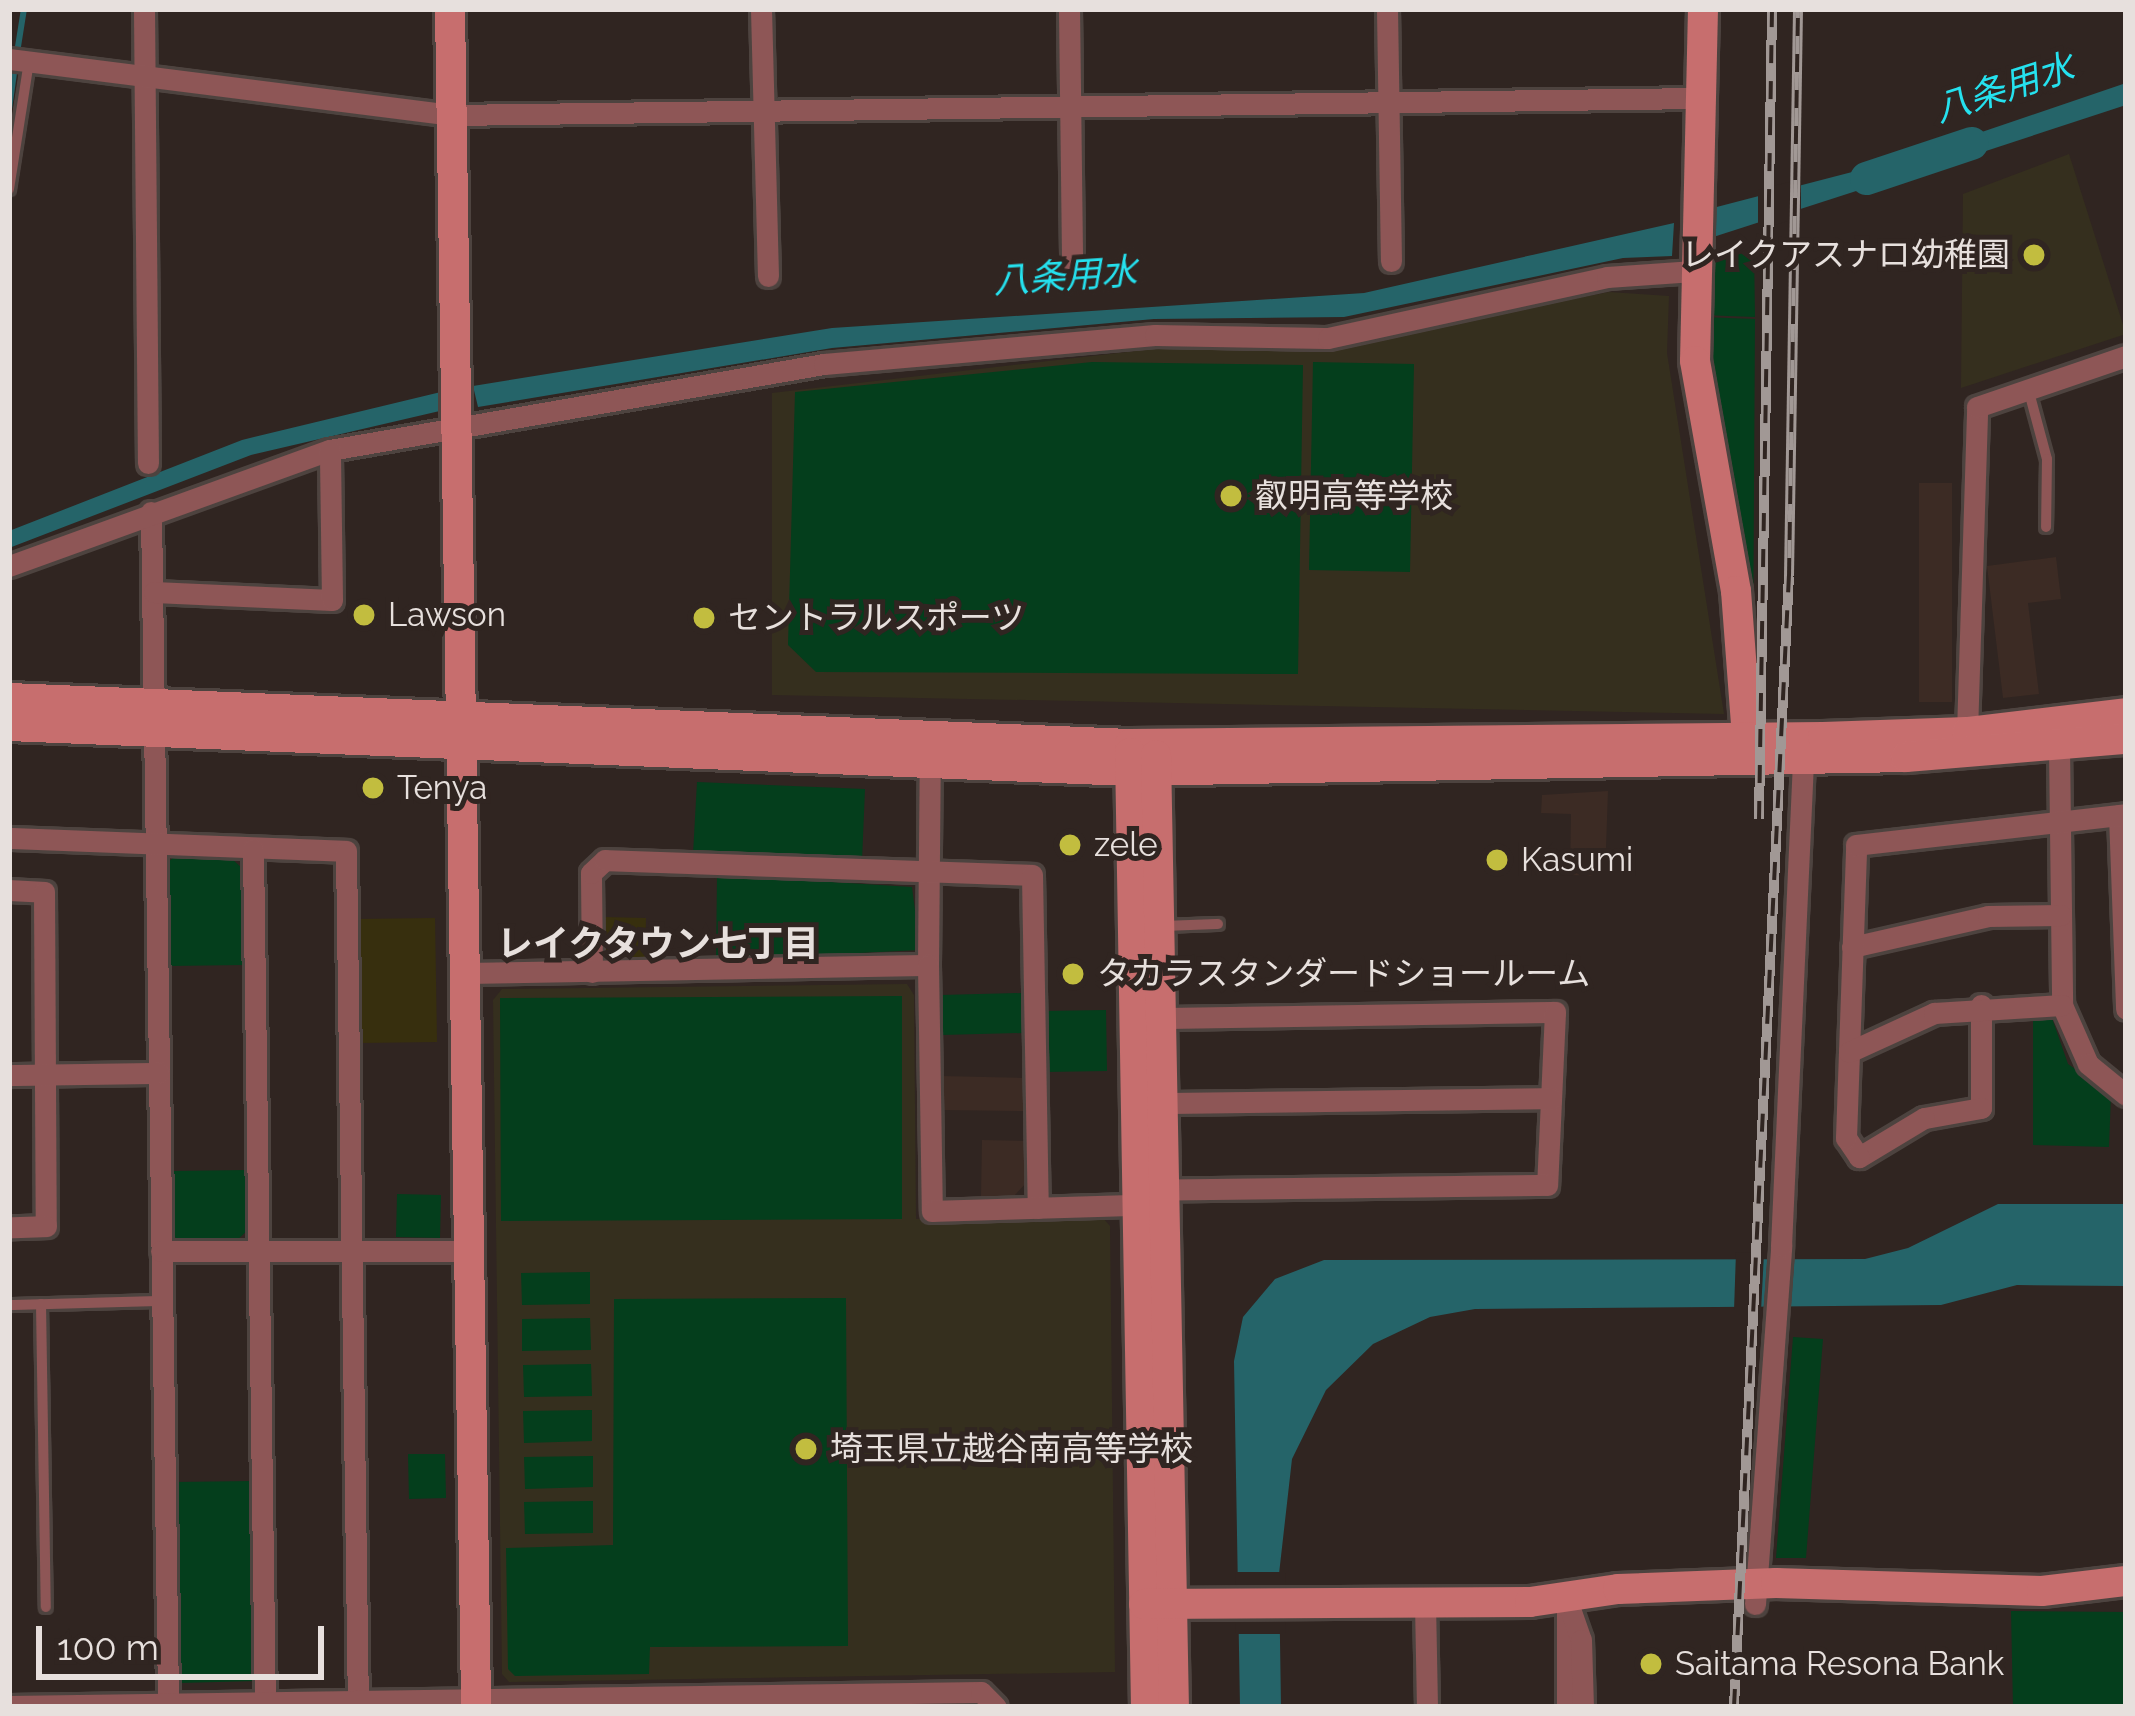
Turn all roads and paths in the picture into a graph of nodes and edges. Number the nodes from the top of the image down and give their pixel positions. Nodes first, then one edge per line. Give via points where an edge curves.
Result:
1 (144, 9) edge
2 (450, 9) edge
3 (761, 9) edge
4 (1069, 9) edge
5 (1387, 9) edge
6 (1703, 9) edge
7 (18, 60) edge
8 (144, 78) junction
9 (1388, 98) junction
10 (1699, 98) junction
11 (1070, 106) junction
12 (763, 113) junction
13 (450, 115) junction
14 (9, 189) edge
15 (1391, 261) dead end
16 (1694, 261) junction
17 (1072, 274) dead end
18 (768, 275) dead end
19 (2126, 356) edge
20 (2029, 392) junction
21 (460, 405) junction
22 (330, 450) junction
23 (148, 463) dead end
24 (151, 512) junction
25 (2045, 527) dead end
26 (9, 566) edge
27 (154, 592) junction
28 (9, 698) edge
29 (2126, 713) edge
30 (152, 718) junction
31 (9, 726) edge
32 (1966, 732) junction
33 (462, 733) junction
34 (1747, 737) junction
35 (2126, 740) edge
36 (930, 746) junction
37 (2059, 746) junction
38 (1143, 757) junction
39 (1803, 759) junction
40 (2123, 814) edge
41 (2060, 820) junction
42 (9, 838) edge
43 (155, 843) junction
44 (253, 849) junction
45 (926, 874) junction
46 (9, 890) edge
47 (2061, 915) junction
48 (1218, 925) dead end
49 (1157, 926) junction
50 (1852, 947) junction
51 (928, 965) junction
52 (592, 972) junction
53 (463, 973) junction
54 (2062, 1005) junction
55 (1981, 1006) junction
56 (2126, 1009) edge
57 (1161, 1018) junction
58 (1849, 1052) junction
59 (159, 1072) junction
60 (44, 1074) junction
61 (9, 1075) edge
62 (2126, 1095) edge
63 (1551, 1098) junction
64 (1160, 1103) junction
65 (1149, 1198) junction
66 (1038, 1208) junction
67 (9, 1227) edge
68 (161, 1251) junction
69 (259, 1251) junction
70 (467, 1251) junction
71 (352, 1252) junction
72 (162, 1301) junction
73 (41, 1304) junction
74 (9, 1305) edge
75 (2126, 1581) edge
76 (2042, 1591) junction
77 (1756, 1594) junction
78 (1567, 1600) junction
79 (2126, 1600) edge
80 (1425, 1603) junction
81 (1159, 1604) junction
82 (46, 1607) dead end
83 (869, 1701) edge
84 (625, 1702) edge
85 (747, 1702) edge
86 (358, 1703) edge
87 (476, 1703) edge
88 (266, 1705) edge
89 (9, 1706) edge
90 (62, 1706) edge
91 (168, 1706) edge
92 (996, 1707) edge
93 (1146, 1707) edge
94 (1174, 1707) edge
95 (1427, 1707) edge
96 (1567, 1707) edge
97 (1583, 1707) edge

1 - 8 street
2 - 13 street
3 - 12 street
4 - 11 street
5 - 9 street
6 - 10 street
7 - 8 street
7 - 14 lane
8 - 13 street
8 - 23 street
9 - 10 street
9 - 11 street
9 - 15 street
10 - 16 street
11 - 12 street
11 - 17 street
12 - 13 street
12 - 18 street
13 - 21 street
16 - 21 street via 1328,338 1155,335
16 - 34 street via 1701,420 1736,591
19 - 20 street
20 - 25 lane via 2047,459
20 - 32 street via 1977,407
21 - 22 street
21 - 33 street
22 - 24 street
22 - 27 street via 332,600
24 - 26 street
24 - 27 street
27 - 30 street
28 - 30 street
29 - 32 street
30 - 31 street
30 - 33 street
30 - 43 street
32 - 34 street
33 - 36 street
33 - 53 street
34 - 38 street
35 - 37 street
36 - 38 street
36 - 45 street
37 - 39 street
37 - 41 street
38 - 39 street
38 - 49 street
38 - 65 street
39 - 77 street
40 - 41 street
40 - 56 street
41 - 47 street
41 - 50 street via 1856,844
42 - 43 street
43 - 44 street
43 - 59 street
44 - 69 street
44 - 71 street via 346,851
45 - 51 street
45 - 52 street via 605,860 591,873
45 - 66 street via 1032,875
46 - 60 street via 44,892
47 - 50 street via 1988,916
47 - 54 street
48 - 49 lane
49 - 57 street
50 - 58 street
51 - 52 street
51 - 66 street via 932,1211
52 - 53 street
53 - 70 street
54 - 55 street
54 - 62 street via 2088,1064
55 - 58 street via 1934,1013
55 - 58 street via 1981,1108 1924,1118 1859,1157 1846,1138
57 - 63 street via 1555,1012
57 - 64 street
59 - 60 street
59 - 68 street
60 - 61 street
60 - 67 street via 46,1226
63 - 64 street
63 - 65 street via 1547,1185
64 - 65 street
65 - 66 street
65 - 81 street
68 - 69 street
68 - 72 street
69 - 71 street
69 - 88 street
70 - 71 street
70 - 87 street
71 - 86 street
72 - 73 lane
72 - 91 street
73 - 74 lane
73 - 82 lane
75 - 76 street
76 - 77 street via 1892,1592 1850,1603
76 - 79 street
77 - 78 street
78 - 80 street
78 - 96 street
78 - 97 street via 1581,1640
80 - 81 street
80 - 95 street
81 - 93 street
81 - 94 street
83 - 85 street
83 - 92 street via 981,1692
84 - 85 street
84 - 87 street
86 - 87 street
86 - 88 street
88 - 91 street
89 - 90 street
90 - 91 street

